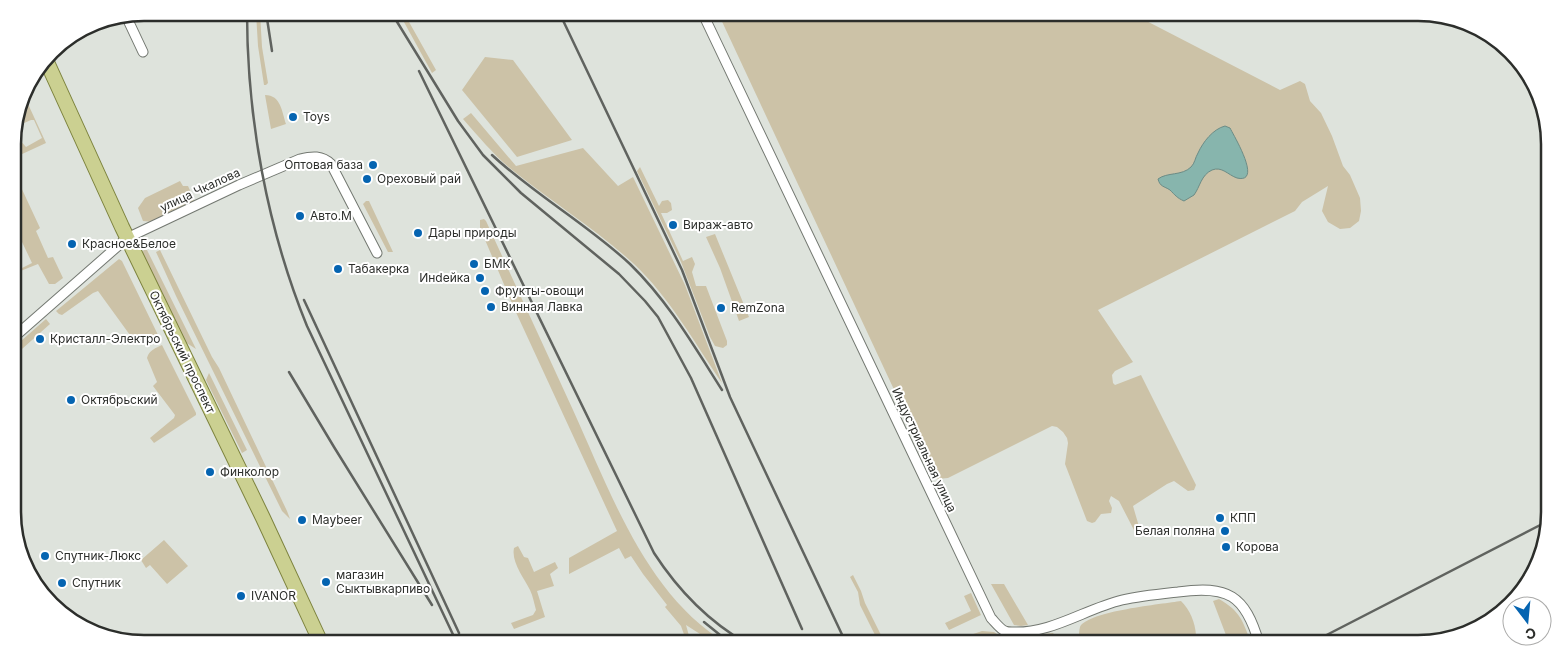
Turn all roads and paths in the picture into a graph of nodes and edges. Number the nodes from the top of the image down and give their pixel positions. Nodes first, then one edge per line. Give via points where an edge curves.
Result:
1 (706, 21) edge
2 (129, 22) edge
3 (143, 52) dead end
4 (49, 67) edge
5 (127, 238) junction
6 (376, 253) dead end
7 (21, 331) edge
8 (1256, 634) edge
9 (317, 635) edge

1 - 8 street, Индустриальная улица via 991,618 1005,631 1023,632 1050,626 1120,601 1212,589 1239,602
2 - 3 street
4 - 5 main road, Октябрьский проспект
5 - 6 street, улица Чкалова via 275,168 311,156 327,160 334,169
5 - 7 street, улица Чкалова
5 - 9 main road, Октябрьский проспект

